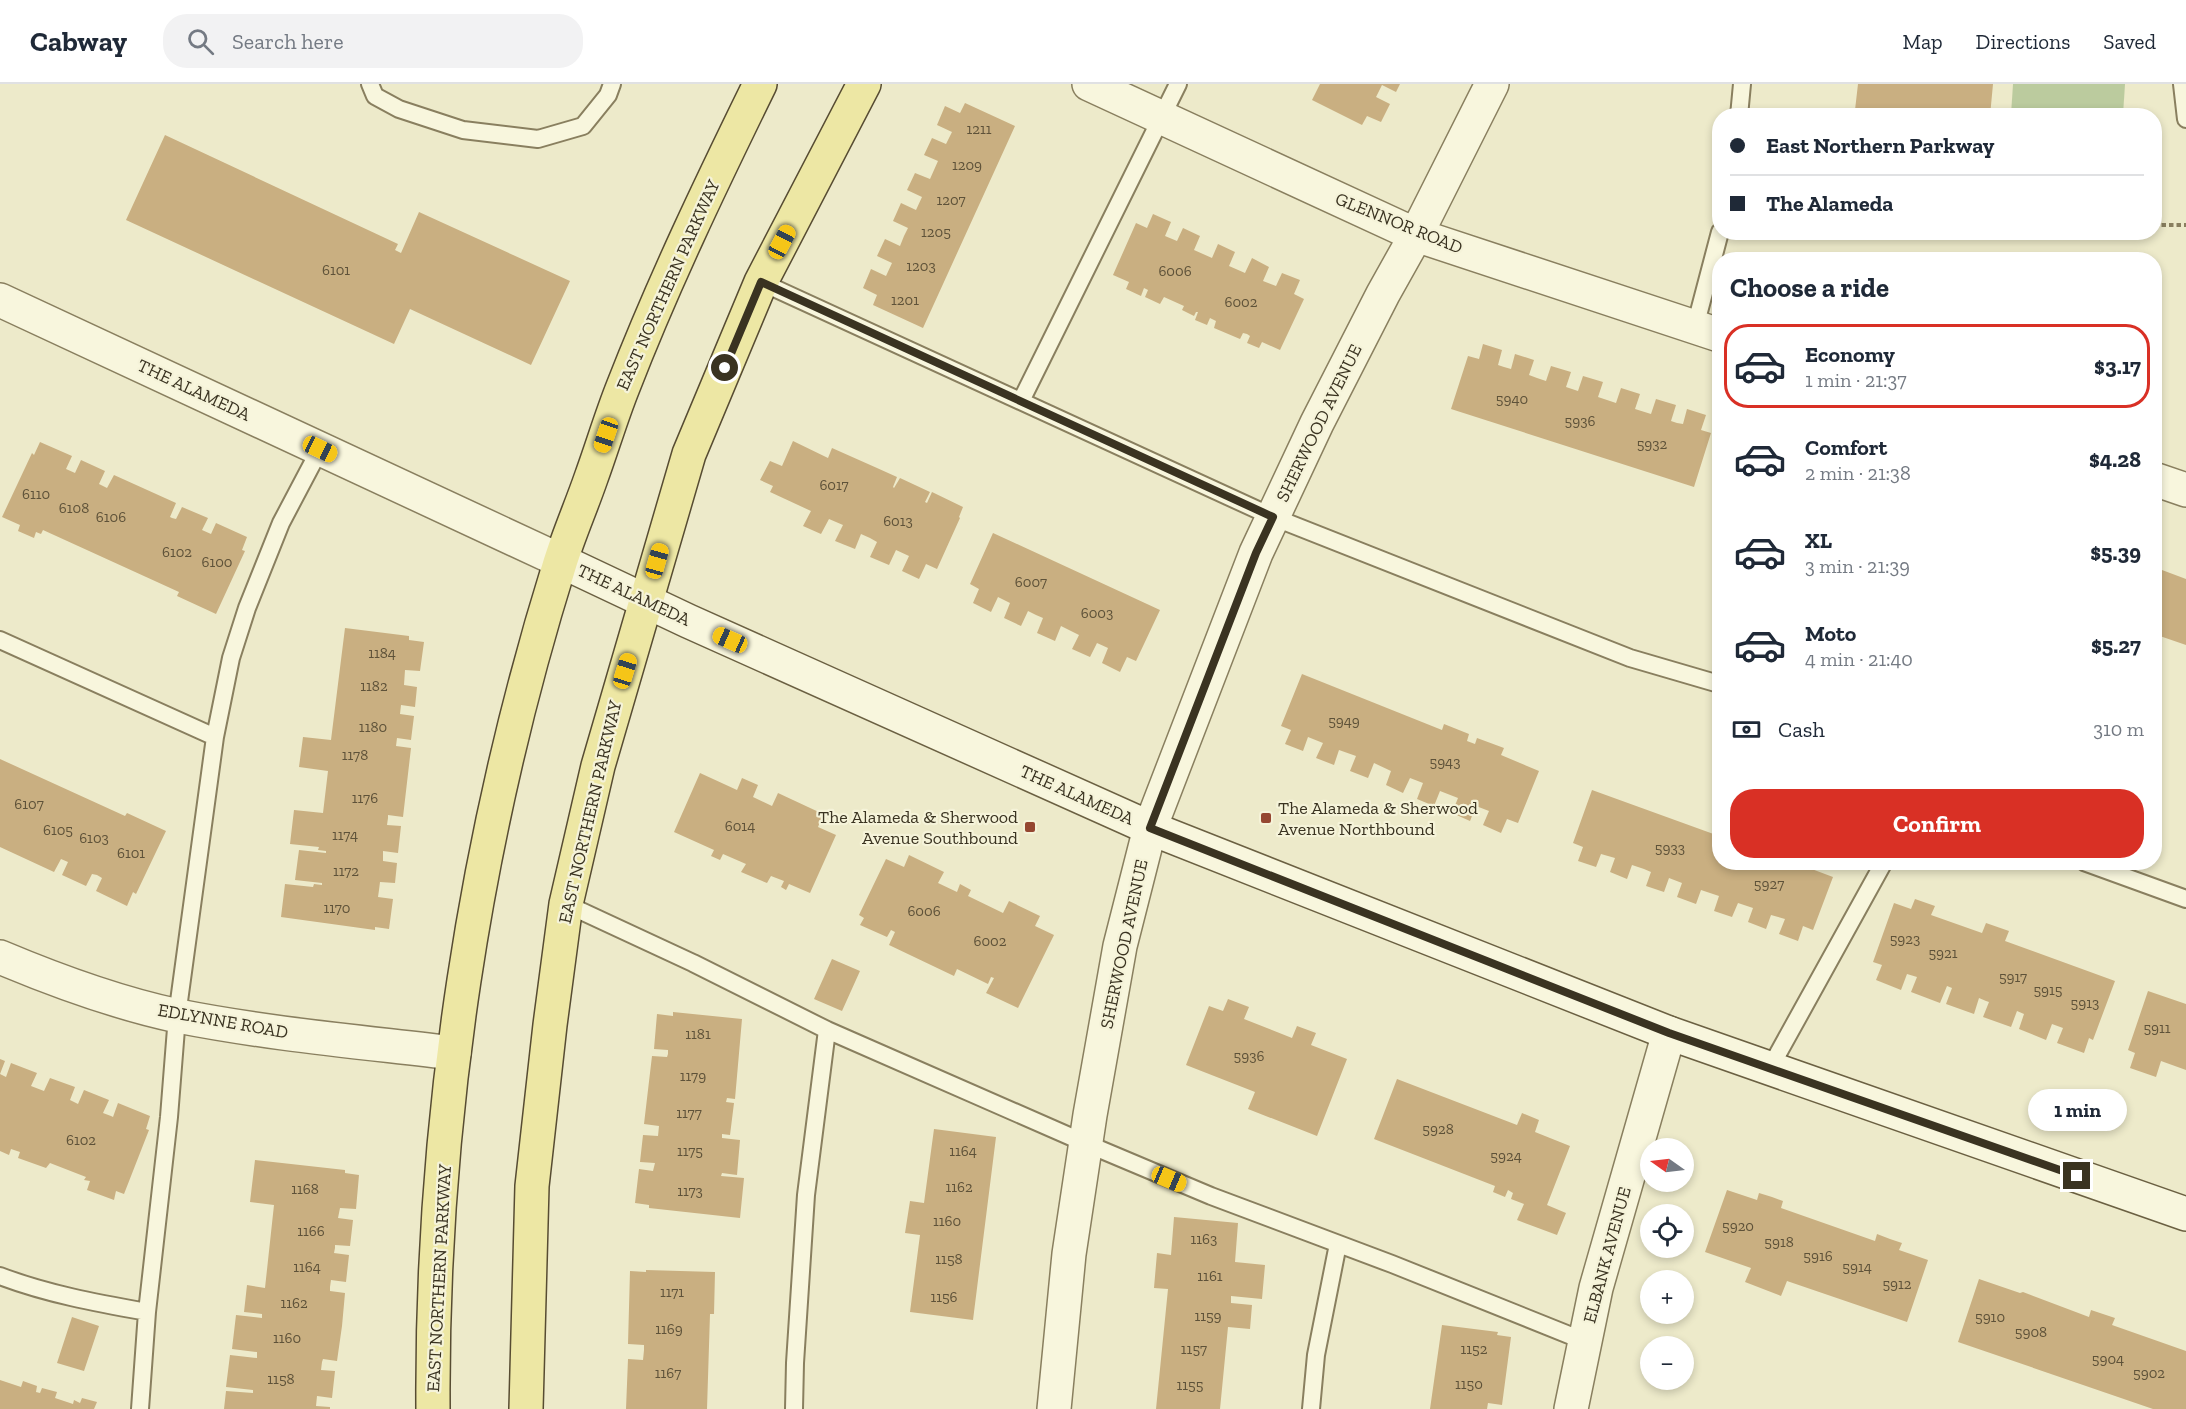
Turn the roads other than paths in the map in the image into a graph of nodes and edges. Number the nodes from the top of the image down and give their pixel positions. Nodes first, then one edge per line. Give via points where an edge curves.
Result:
1 (370, 84) edge
2 (612, 84) edge
3 (760, 84) edge
4 (864, 84) edge
5 (1089, 84) edge
6 (1178, 84) edge
7 (1492, 84) edge
8 (1742, 84) edge
9 (2182, 84) edge
10 (1740, 108) edge
11 (1162, 118) junction
12 (2186, 119) edge
13 (1416, 234) junction
14 (761, 282) junction
15 (1712, 293) edge
16 (0, 300) edge
17 (1707, 331) edge
18 (1021, 401) junction
19 (320, 449) junction
20 (2162, 481) edge
21 (2186, 490) edge
22 (1273, 517) junction
23 (561, 561) junction
24 (645, 602) junction
25 (0, 640) edge
26 (1712, 682) edge
27 (215, 737) junction
28 (1150, 828) junction
29 (1880, 870) edge
30 (2106, 870) edge
31 (2186, 899) edge
32 (566, 904) junction
33 (0, 957) edge
34 (177, 1016) junction
35 (827, 1030) junction
36 (1669, 1033) junction
37 (454, 1053) junction
38 (1770, 1068) junction
39 (1085, 1143) junction
40 (2186, 1214) edge
41 (1338, 1244) junction
42 (0, 1276) edge
43 (147, 1312) junction
44 (1584, 1341) junction
45 (1576, 1407) edge
46 (140, 1409) edge
47 (433, 1409) edge
48 (526, 1409) edge
49 (794, 1409) edge
50 (1054, 1409) edge
51 (1311, 1409) edge

1 - 2 lane via 375,96 399,109 463,130 538,139 583,126
3 - 23 main road, EAST NORTHERN PARKWAY via 666,281 621,390
4 - 14 main road, EAST NORTHERN PARKWAY
5 - 11 street, GLENNOR ROAD
6 - 11 lane
7 - 13 street, SHERWOOD AVENUE
8 - 10 lane
9 - 12 lane
11 - 13 street, GLENNOR ROAD
11 - 18 lane
13 - 17 street, GLENNOR ROAD
13 - 22 street, SHERWOOD AVENUE via 1317,423
14 - 18 lane
14 - 24 main road, EAST NORTHERN PARKWAY via 688,454
15 - 17 lane
16 - 19 street, THE ALAMEDA
18 - 22 lane
19 - 23 street, THE ALAMEDA
19 - 27 lane via 281,523 247,608 231,658
20 - 21 street
22 - 26 lane via 1630,658
22 - 28 street, SHERWOOD AVENUE
23 - 24 street, THE ALAMEDA
23 - 37 main road, EAST NORTHERN PARKWAY via 493,817
24 - 28 street, THE ALAMEDA
24 - 32 main road, EAST NORTHERN PARKWAY via 598,766
25 - 27 lane
27 - 34 lane
28 - 36 street, THE ALAMEDA
28 - 39 street, SHERWOOD AVENUE via 1120,946
29 - 38 lane
30 - 31 lane
32 - 35 lane
32 - 48 main road, EAST NORTHERN PARKWAY via 532,1186
33 - 34 street, EDLYNNE ROAD via 102,996
34 - 37 street, EDLYNNE ROAD
34 - 43 lane
35 - 39 lane
35 - 49 lane via 806,1195
36 - 38 street, THE ALAMEDA
36 - 44 street, ELBANK AVENUE
37 - 47 main road, EAST NORTHERN PARKWAY via 436,1288
38 - 40 street, THE ALAMEDA
39 - 41 lane
39 - 50 street, SHERWOOD AVENUE via 1069,1254
41 - 44 lane
41 - 51 lane via 1316,1354
42 - 43 lane via 71,1297
43 - 46 lane
44 - 45 street, ELBANK AVENUE

